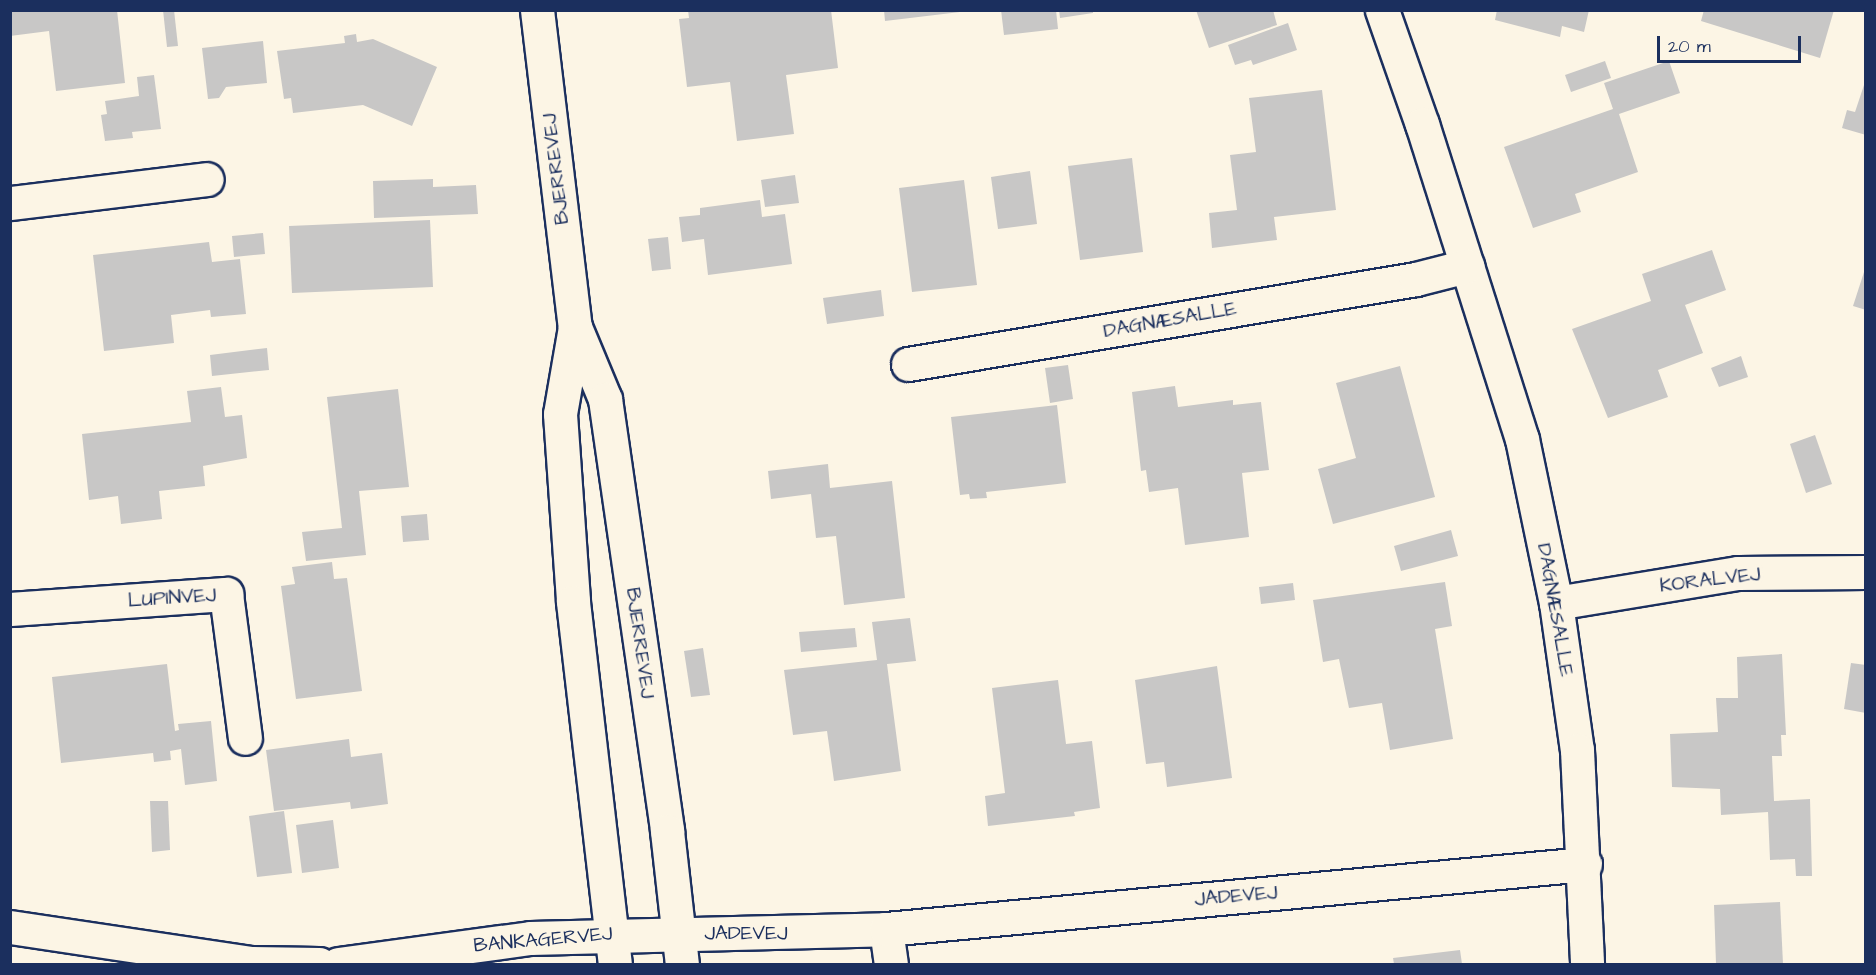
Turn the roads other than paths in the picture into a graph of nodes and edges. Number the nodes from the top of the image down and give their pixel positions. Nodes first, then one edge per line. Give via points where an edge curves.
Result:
1 (537, 10) edge
2 (1382, 10) edge
3 (207, 179) dead end
4 (10, 203) edge
5 (1467, 266) junction
6 (575, 327) junction
7 (909, 364) dead end
8 (1866, 572) edge
9 (1556, 603) junction
10 (10, 609) edge
11 (245, 738) dead end
12 (1585, 864) junction
13 (10, 927) edge
14 (886, 929) junction
15 (613, 949) edge
16 (679, 949) edge
17 (251, 964) edge
18 (319, 964) edge
19 (338, 964) edge
20 (891, 964) edge
21 (1587, 964) edge

1 - 6 street, BJERREVEJ
2 - 5 street, DAGNÆSALLE
3 - 4 street
5 - 7 street, DAGNÆSALLE via 1416,279
5 - 9 street, DAGNÆSALLE via 1522,439
6 - 15 street, BJERREVEJ via 560,414 573,602
6 - 16 street, BJERREVEJ via 605,399 667,831
8 - 9 street, KORALVEJ via 1738,573
9 - 12 street, DAGNÆSALLE via 1577,750
10 - 11 street, LUPINVEJ via 226,594
12 - 14 street, JADEVEJ
12 - 21 street, DAGNÆSALLE
13 - 17 street
14 - 16 street, JADEVEJ
14 - 20 street
15 - 16 street, BANKAGERVEJ
15 - 19 street, BANKAGERVEJ via 530,938
17 - 18 street

